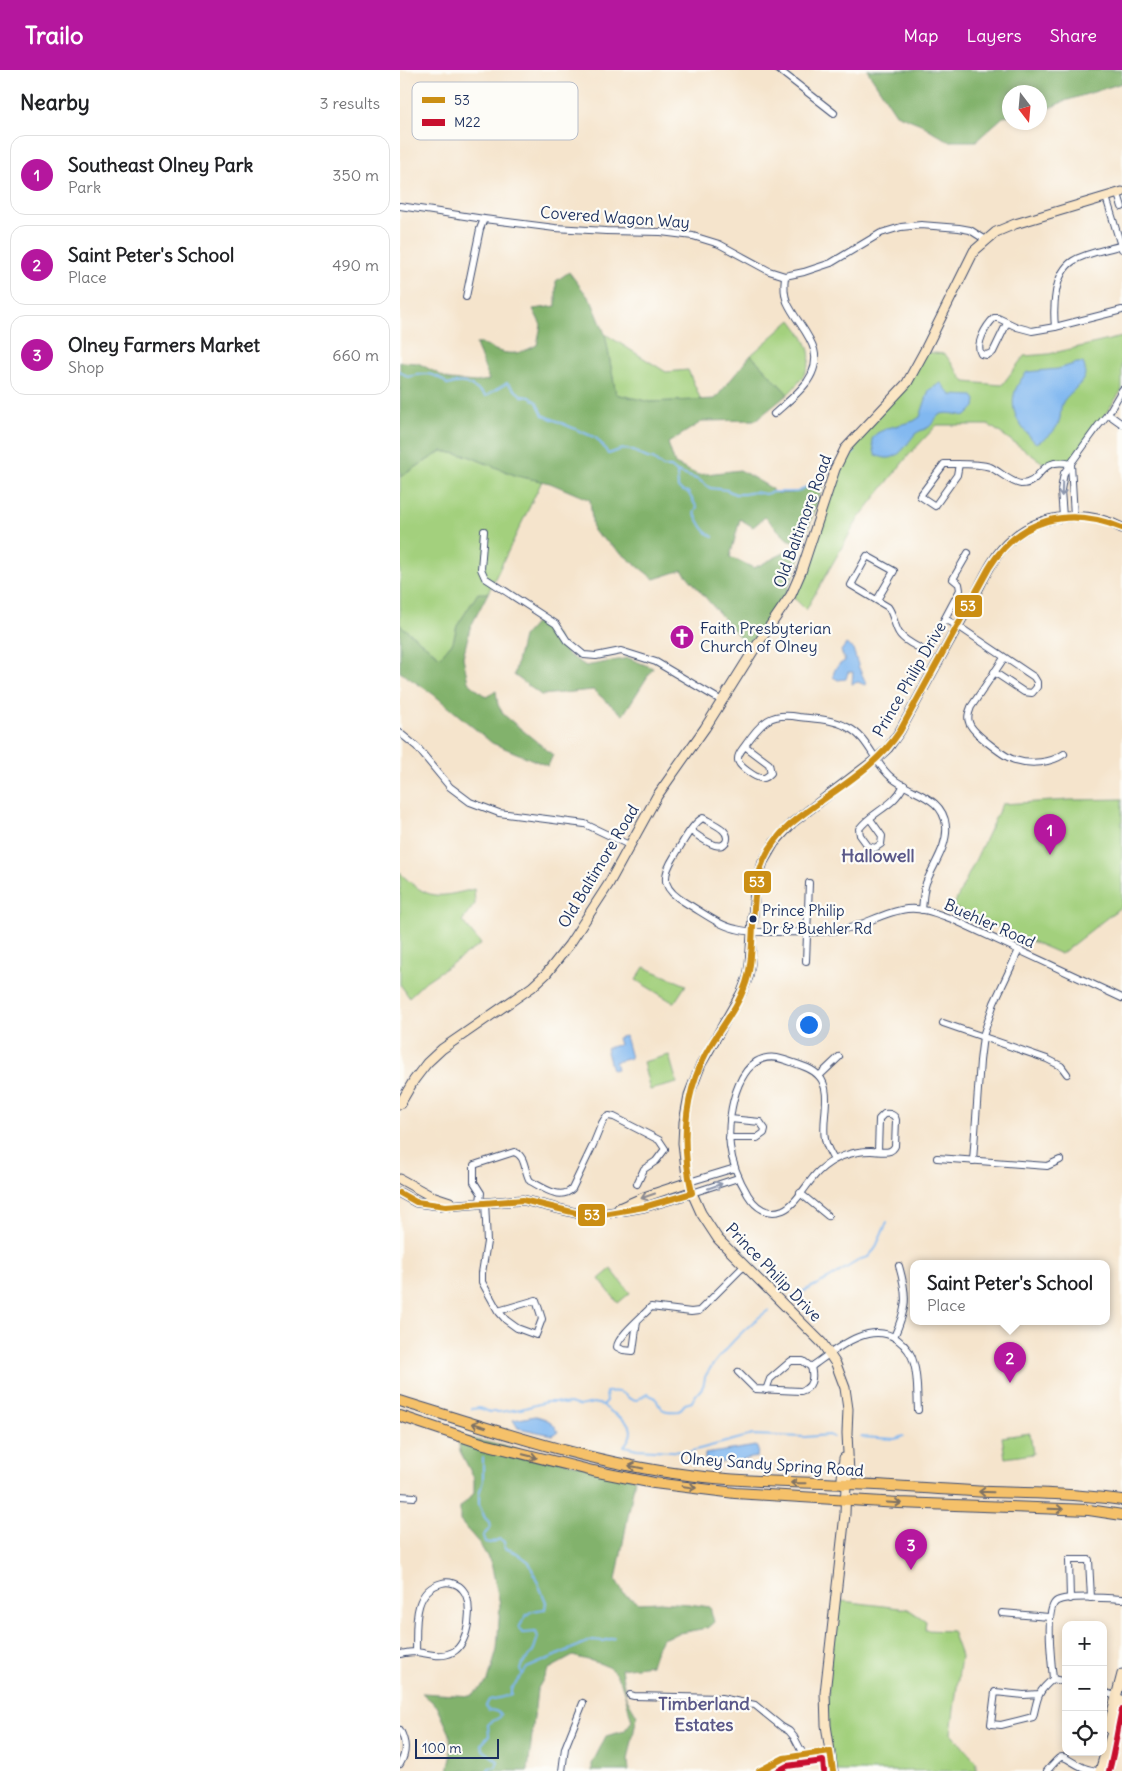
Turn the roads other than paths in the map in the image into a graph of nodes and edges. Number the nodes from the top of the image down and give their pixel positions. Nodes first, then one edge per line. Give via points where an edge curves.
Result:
1 (779, 70) edge
2 (834, 113) dead end
3 (1120, 193) edge
4 (1106, 197) junction
5 (400, 206) edge
6 (1122, 207) edge
7 (484, 219) junction
8 (986, 240) junction
9 (1122, 247) edge
10 (785, 276) junction
11 (466, 297) dead end
12 (1122, 310) edge
13 (1007, 323) junction
14 (1055, 327) junction
15 (1122, 390) edge
16 (774, 414) dead end
17 (1108, 414) junction
18 (1122, 424) edge
19 (959, 464) junction
20 (1071, 464) junction
21 (1074, 516) junction
22 (1062, 518) junction
23 (1122, 528) edge
24 (484, 531) dead end
25 (968, 553) dead end
26 (877, 600) junction
27 (945, 619) junction
28 (958, 626) junction
29 (1004, 658) junction
30 (994, 672) junction
31 (722, 701) junction
32 (400, 732) edge
33 (745, 746) junction
34 (1064, 754) dead end
35 (876, 759) junction
36 (904, 786) junction
37 (870, 819) junction
38 (691, 832) junction
39 (630, 845) junction
40 (809, 883) dead end
41 (922, 910) junction
42 (752, 932) junction
43 (807, 932) junction
44 (1019, 950) junction
45 (806, 961) dead end
46 (1122, 998) edge
47 (943, 1023) dead end
48 (983, 1036) junction
49 (839, 1058) dead end
50 (1067, 1074) dead end
51 (819, 1076) junction
52 (400, 1104) edge
53 (730, 1119) junction
54 (729, 1138) junction
55 (878, 1151) junction
56 (937, 1158) dead end
57 (834, 1160) junction
58 (1060, 1160) dead end
59 (973, 1161) junction
60 (735, 1168) junction
61 (738, 1178) junction
62 (403, 1181) edge
63 (689, 1182) junction
64 (637, 1184) dead end
65 (400, 1193) edge
66 (692, 1193) junction
67 (800, 1193) junction
68 (559, 1194) junction
69 (482, 1202) junction
70 (464, 1206) junction
71 (556, 1208) junction
72 (608, 1213) junction
73 (828, 1216) dead end
74 (744, 1266) junction
75 (899, 1266) dead end
76 (498, 1311) junction
77 (637, 1321) junction
78 (894, 1337) junction
79 (830, 1354) junction
80 (811, 1367) junction
81 (738, 1372) dead end
82 (766, 1390) junction
83 (400, 1401) edge
84 (918, 1410) dead end
85 (400, 1416) edge
86 (846, 1484) junction
87 (400, 1496) edge
88 (414, 1497) dead end
89 (845, 1500) junction
90 (1122, 1500) edge
91 (1122, 1516) edge
92 (1091, 1598) junction
93 (1070, 1599) junction
94 (1122, 1599) edge
95 (1002, 1613) dead end
96 (1049, 1617) junction
97 (416, 1652) junction
98 (400, 1654) edge
99 (1122, 1674) edge
100 (1052, 1679) junction
101 (1062, 1681) edge
102 (1107, 1693) edge
103 (1039, 1694) junction
104 (630, 1695) dead end
105 (1120, 1698) edge
106 (582, 1704) dead end
107 (400, 1730) edge
108 (830, 1751) junction
109 (803, 1754) junction
110 (400, 1764) edge
111 (562, 1771) edge
112 (759, 1771) edge
113 (833, 1771) edge
114 (1047, 1771) edge
115 (1098, 1771) edge

1 - 2 street
3 - 4 street, Old Baltimore Road
3 - 6 street
4 - 8 street, Old Baltimore Road via 1015,224
4 - 9 street
5 - 7 street, Covered Wagon Way
7 - 10 street, Covered Wagon Way via 555,228 693,236 720,244 769,271
7 - 11 street
8 - 10 street via 970,230 959,228 901,227 881,233 831,263
8 - 31 street, Old Baltimore Road via 974,251 907,383 845,449 791,595
9 - 14 street via 1078,258 1067,266 1054,299
10 - 16 street via 786,301 815,349 814,364 807,381
12 - 14 street
13 - 13 street via 996,318 992,320 979,345 981,354 992,352
13 - 14 street via 1032,331
15 - 17 street
17 - 18 street
17 - 20 street
19 - 19 street via 944,464 920,496 935,506 957,476
19 - 20 street via 988,466 1018,484 1035,478 1046,464
20 - 21 street
20 -> 22 street via 1062,480
21 - 22 street, Prince Philip Drive
21 - 23 street, Prince Philip Drive via 1096,518
22 - 28 street, Prince Philip Drive via 1036,524 1002,548
24 - 31 street via 482,569 485,578 556,624 567,641 584,655 621,652 656,662
25 - 27 street via 953,579 960,590
26 - 26 street via 894,571 867,556 851,585
26 - 27 street via 892,612 904,639 927,652
27 - 28 street
28 - 29 street
28 - 35 street, Prince Philip Drive via 900,731
29 - 30 street
29 - 30 street via 1034,677 1038,685 1036,690 1024,692
30 - 34 street via 968,715 973,730 1014,760 1032,763 1055,760
31 - 39 street, Old Baltimore Road via 657,796
32 - 39 street via 418,747 450,787 470,802 499,813 585,824
33 - 33 street via 769,764 771,771 767,777 758,778 739,765 738,755
33 - 35 street via 764,721 787,715 848,727 860,736
35 - 36 street via 891,778
35 - 42 street, Prince Philip Drive via 792,823 774,842 757,878
36 - 37 street via 896,799
36 - 41 street via 937,805 946,826 944,844 923,892
37 - 37 street via 860,826 858,832 868,846 875,848 881,844 882,836
38 - 38 street via 719,846 727,840 726,832 703,818
38 - 42 street, Buehler Road via 667,870 667,888 682,901 723,925
39 - 52 street, Old Baltimore Road via 608,884 546,974 432,1058
40 - 43 street
41 - 43 street, Buehler Road via 901,910 836,931
41 - 44 street, Buehler Road via 952,919
42 - 43 street, Buehler Road
42 - 63 street, Prince Philip Drive via 750,964 742,992 701,1064 689,1095 683,1143
43 - 45 street
44 - 46 street, Buehler Road
44 - 48 street via 994,1003
47 - 48 street
48 - 50 street via 1061,1066
48 - 59 street
49 - 51 street
51 - 53 street via 780,1058 758,1060 744,1074
51 - 57 street via 826,1094 825,1139
53 - 54 street
53 - 54 street via 760,1122 765,1129 757,1138
54 - 60 street
55 - 55 street via 879,1119 884,1114 892,1114 896,1120 895,1146 890,1151
55 - 57 street via 857,1152
56 - 59 street
57 - 67 street via 817,1173
58 - 59 street via 1047,1166
60 - 61 street
60 - 63 street
66 -> 61 street
61 - 67 street via 755,1205 773,1212 790,1205
62 - 65 street
62 - 70 street via 429,1196
63 - 66 street, Prince Philip Drive
63 -> 72 street
64 - 68 street via 644,1170 662,1154 663,1144 609,1116 602,1123 572,1189
65 - 70 street via 416,1202
66 - 72 street via 644,1207
66 - 74 street, Prince Philip Drive via 718,1239
67 - 73 street
68 - 69 street via 530,1181 521,1156 514,1152 474,1165 474,1182 482,1193
68 - 71 street
69 - 70 street
69 - 71 street via 523,1200
69 - 76 street via 487,1242 482,1277
71 - 72 street via 584,1215
74 - 77 street via 699,1311 652,1306
74 - 79 street, Prince Philip Drive
75 - 78 street via 906,1306
76 - 76 street via 511,1325 536,1335 542,1319 536,1300
77 - 77 street via 618,1341 617,1347 633,1351
78 - 79 street via 865,1334
78 - 84 street via 914,1362
79 - 80 street
79 - 86 street, Prince Philip Drive via 845,1388 848,1409 842,1478
80 - 82 street via 802,1361 791,1360 772,1377
80 - 82 street via 812,1382 804,1391
81 - 82 street via 755,1389
86 -> 83 main road, Olney Sandy Spring Road via 731,1480 643,1468 542,1445
85 -> 89 main road, Olney Sandy Spring Road via 484,1444 623,1478 735,1493
86 - 89 street, Prince Philip Drive
90 -> 86 main road, Olney Sandy Spring Road via 1064,1494
87 - 88 street
89 -> 91 main road, Olney Sandy Spring Road via 1089,1510
89 - 108 street, Prince Philip Drive via 824,1693
92 - 93 street
92 - 93 street via 1090,1560 1069,1560
92 - 94 street
93 - 96 street via 1053,1603
95 - 96 street
96 - 100 street
97 - 97 street via 444,1655 461,1646 467,1630 468,1601 459,1586 442,1583 422,1598 417,1610
97 - 98 street
99 - 105 street
100 - 101 street
100 - 103 street via 1040,1689
102 - 105 street
103 - 103 street via 1033,1717 1001,1725 991,1724 995,1692
104 - 109 street via 721,1698 755,1704 789,1731
105 - 115 street via 1112,1737
106 - 111 street via 565,1748
107 - 110 street via 406,1747
108 - 109 street
108 - 113 street, Prince Philip Drive
109 - 112 street via 784,1758
114 - 115 street via 1062,1756 1083,1768

